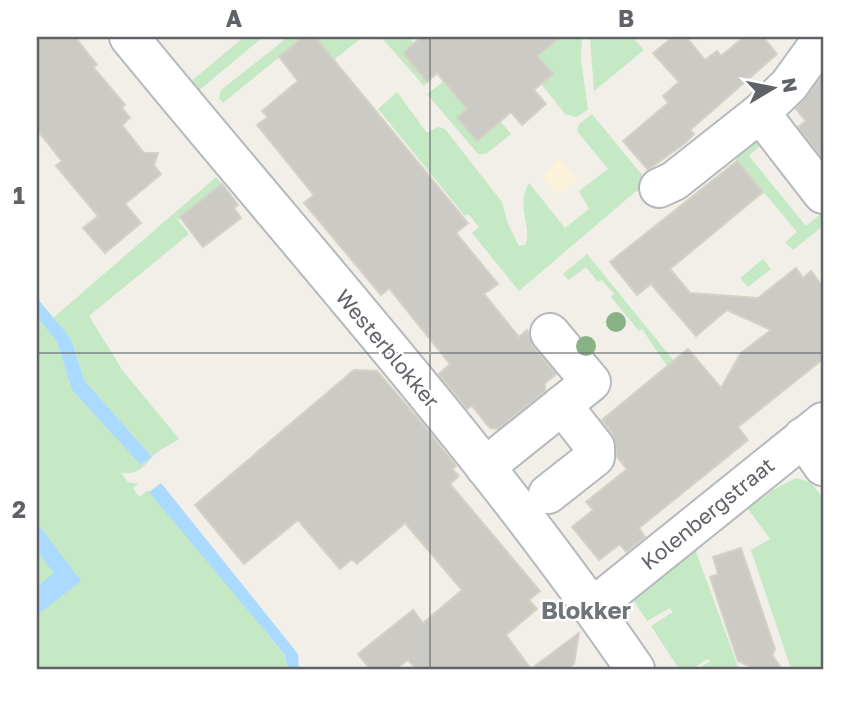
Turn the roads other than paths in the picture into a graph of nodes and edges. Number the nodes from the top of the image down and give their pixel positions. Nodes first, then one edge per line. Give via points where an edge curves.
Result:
1 (129, 37) edge
2 (823, 38) edge
3 (760, 113) junction
4 (659, 188) dead end
5 (823, 194) edge
6 (550, 334) dead end
7 (562, 405) junction
8 (817, 442) edge
9 (485, 467) junction
10 (548, 494) dead end
11 (593, 607) junction
12 (635, 669) edge

1 - 9 street, Westerblokker
2 - 3 street via 789,85
3 - 4 street
3 - 5 street
6 - 7 street via 591,382
7 - 9 street
7 - 10 street via 595,447 595,457
8 - 11 street, Kolenbergstraat
9 - 11 street, Westerblokker
11 - 12 street, Westerblokker

